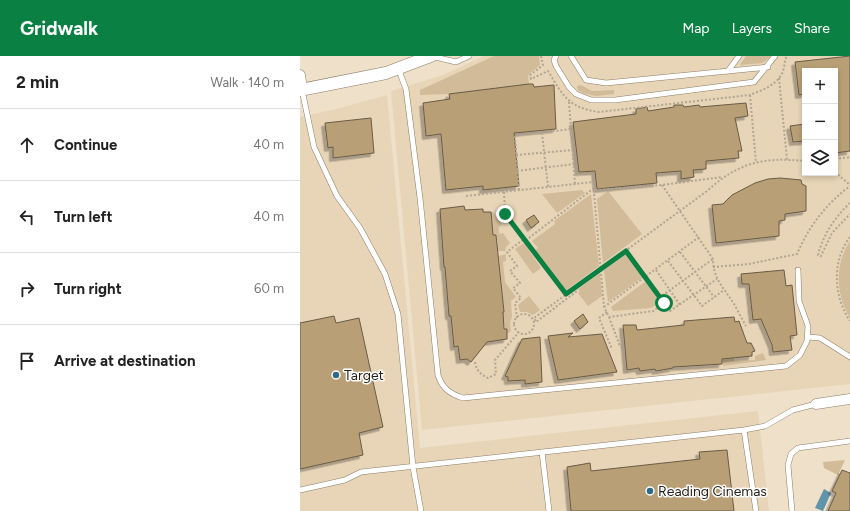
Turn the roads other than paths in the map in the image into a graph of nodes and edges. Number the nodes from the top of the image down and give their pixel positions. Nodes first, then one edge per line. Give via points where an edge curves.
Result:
1 (431, 56) edge
2 (469, 56) edge
3 (556, 56) edge
4 (571, 56) edge
5 (739, 56) edge
6 (775, 56) edge
7 (768, 67) junction
8 (398, 68) junction
9 (728, 71) junction
10 (300, 75) edge
11 (301, 90) edge
12 (798, 270) dead end
13 (808, 337) junction
14 (850, 357) edge
15 (850, 399) edge
16 (816, 404) joint
17 (744, 430) junction
18 (850, 441) edge
19 (542, 452) junction
20 (413, 467) junction
21 (300, 490) edge
22 (421, 511) edge
23 (549, 511) edge
24 (756, 511) edge
25 (792, 511) edge

1 - 2 lane via 456,62
1 - 8 street
3 - 7 lane via 556,66 569,87 576,94 591,100 615,100 738,85 754,82
4 - 9 lane via 583,78 590,82 606,83
5 - 9 lane
6 - 7 lane
7 - 9 lane
8 - 11 street via 386,73
8 - 13 lane via 406,89 438,375 444,388 449,392 463,398 532,393 779,368 800,355
10 - 11 street
11 - 20 lane via 314,146 337,196 360,228 385,274 398,314
12 - 13 lane via 799,301 808,326
13 - 14 lane via 820,338
15 - 16 street
16 - 17 lane via 792,410 765,426
17 - 19 lane
17 - 24 lane
18 - 25 lane via 798,448 791,454 788,465
19 - 20 lane
19 - 23 lane
20 - 21 lane via 361,472 344,480
20 - 22 lane

